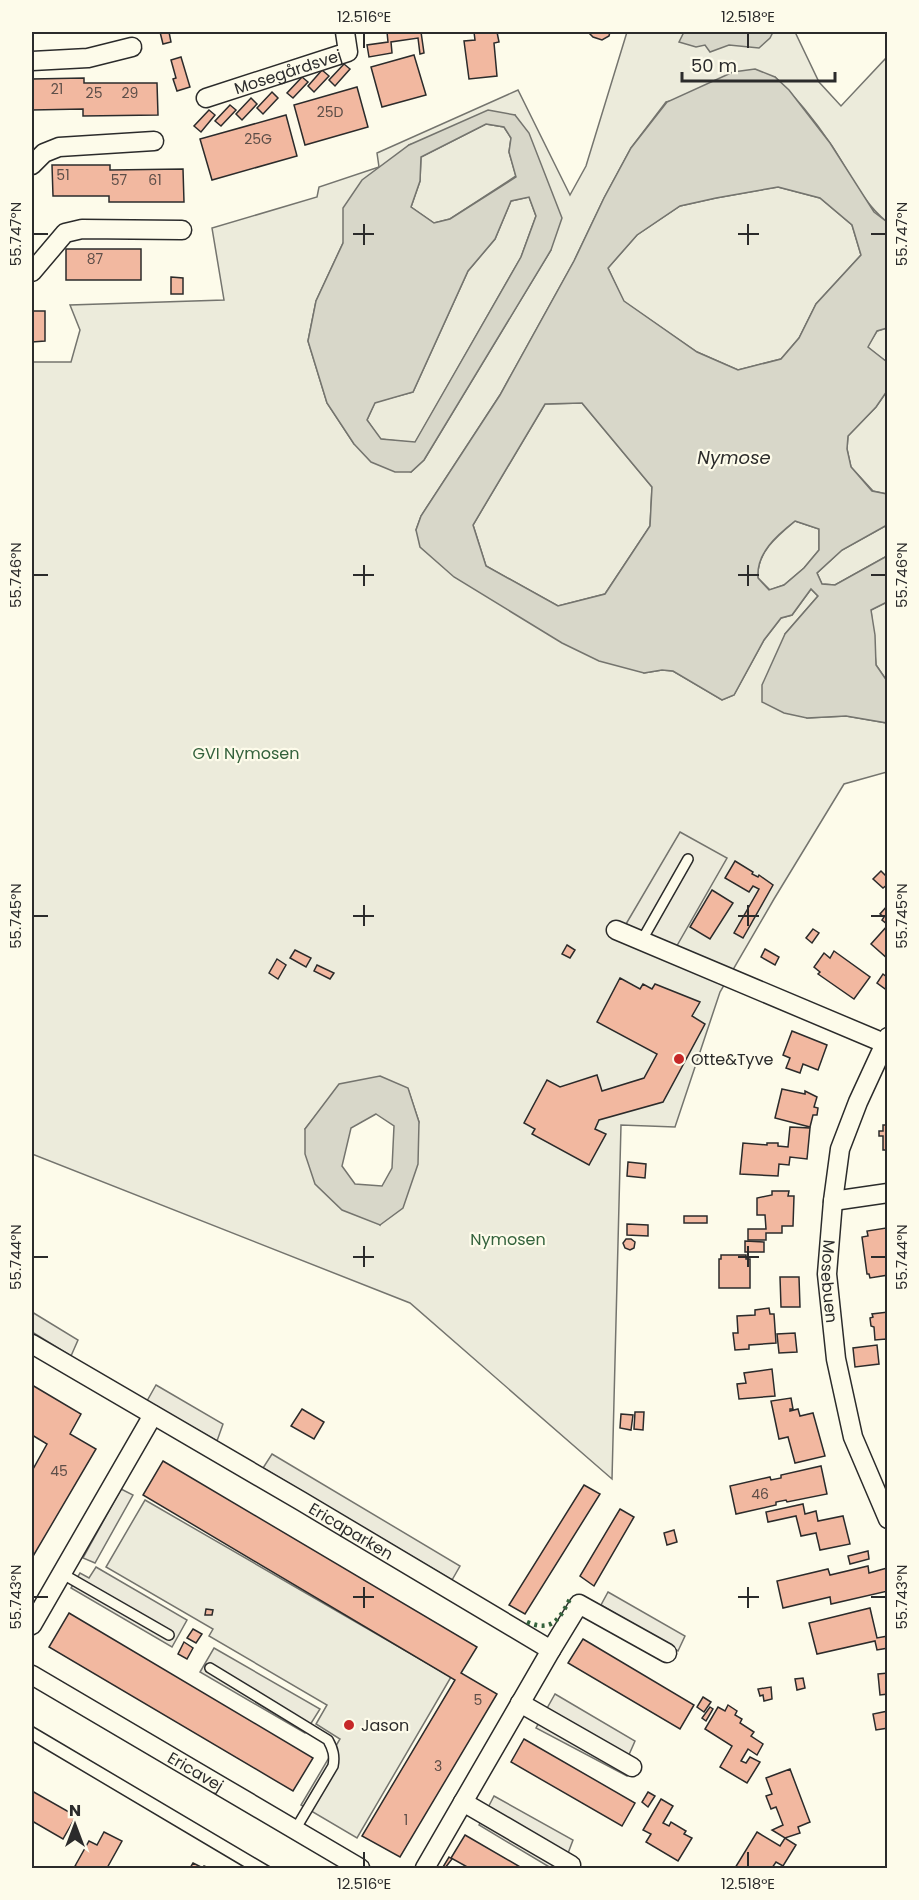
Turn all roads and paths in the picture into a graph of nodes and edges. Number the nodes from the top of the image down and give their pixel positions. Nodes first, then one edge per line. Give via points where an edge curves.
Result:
1 (345, 32) edge
2 (132, 47) dead end
3 (32, 61) edge
4 (206, 98) dead end
5 (154, 141) dead end
6 (32, 165) edge
7 (182, 230) dead end
8 (32, 272) edge
9 (688, 859) dead end
10 (616, 930) dead end
11 (642, 940) junction
12 (886, 1040) edge
13 (888, 1193) edge
14 (833, 1201) junction
15 (32, 1344) edge
16 (153, 1416) junction
17 (888, 1519) edge
18 (61, 1573) junction
19 (32, 1625) edge
20 (169, 1635) dead end
21 (551, 1650) junction
22 (667, 1653) dead end
23 (210, 1668) dead end
24 (32, 1675) edge
25 (520, 1703) junction
26 (632, 1767) dead end
27 (463, 1802) junction
28 (295, 1831) junction
29 (571, 1865) dead end
30 (360, 1869) edge
31 (425, 1869) edge

1 - 4 street, Mosegårdsvej via 348,52
2 - 3 street via 88,58
5 - 6 street via 58,147 44,153
7 - 8 street via 82,229 65,233
9 - 11 lane
10 - 11 street, Mosebuen
11 - 12 street, Mosebuen
12 - 14 street, Mosebuen via 840,1149
13 - 14 street
14 - 17 street, Mosebuen via 827,1274 836,1359 853,1437
15 - 16 street, Ericaparken
16 - 18 street
16 - 21 street, Ericaparken
18 - 19 street
18 - 20 lane
21 - 22 street via 579,1604
21 - 25 street
23 - 28 lane via 328,1740 333,1748 333,1767
24 - 28 street, Ericavej
25 - 26 street
25 - 27 street
27 - 29 street
27 - 31 street
28 - 30 street, Ericavej

